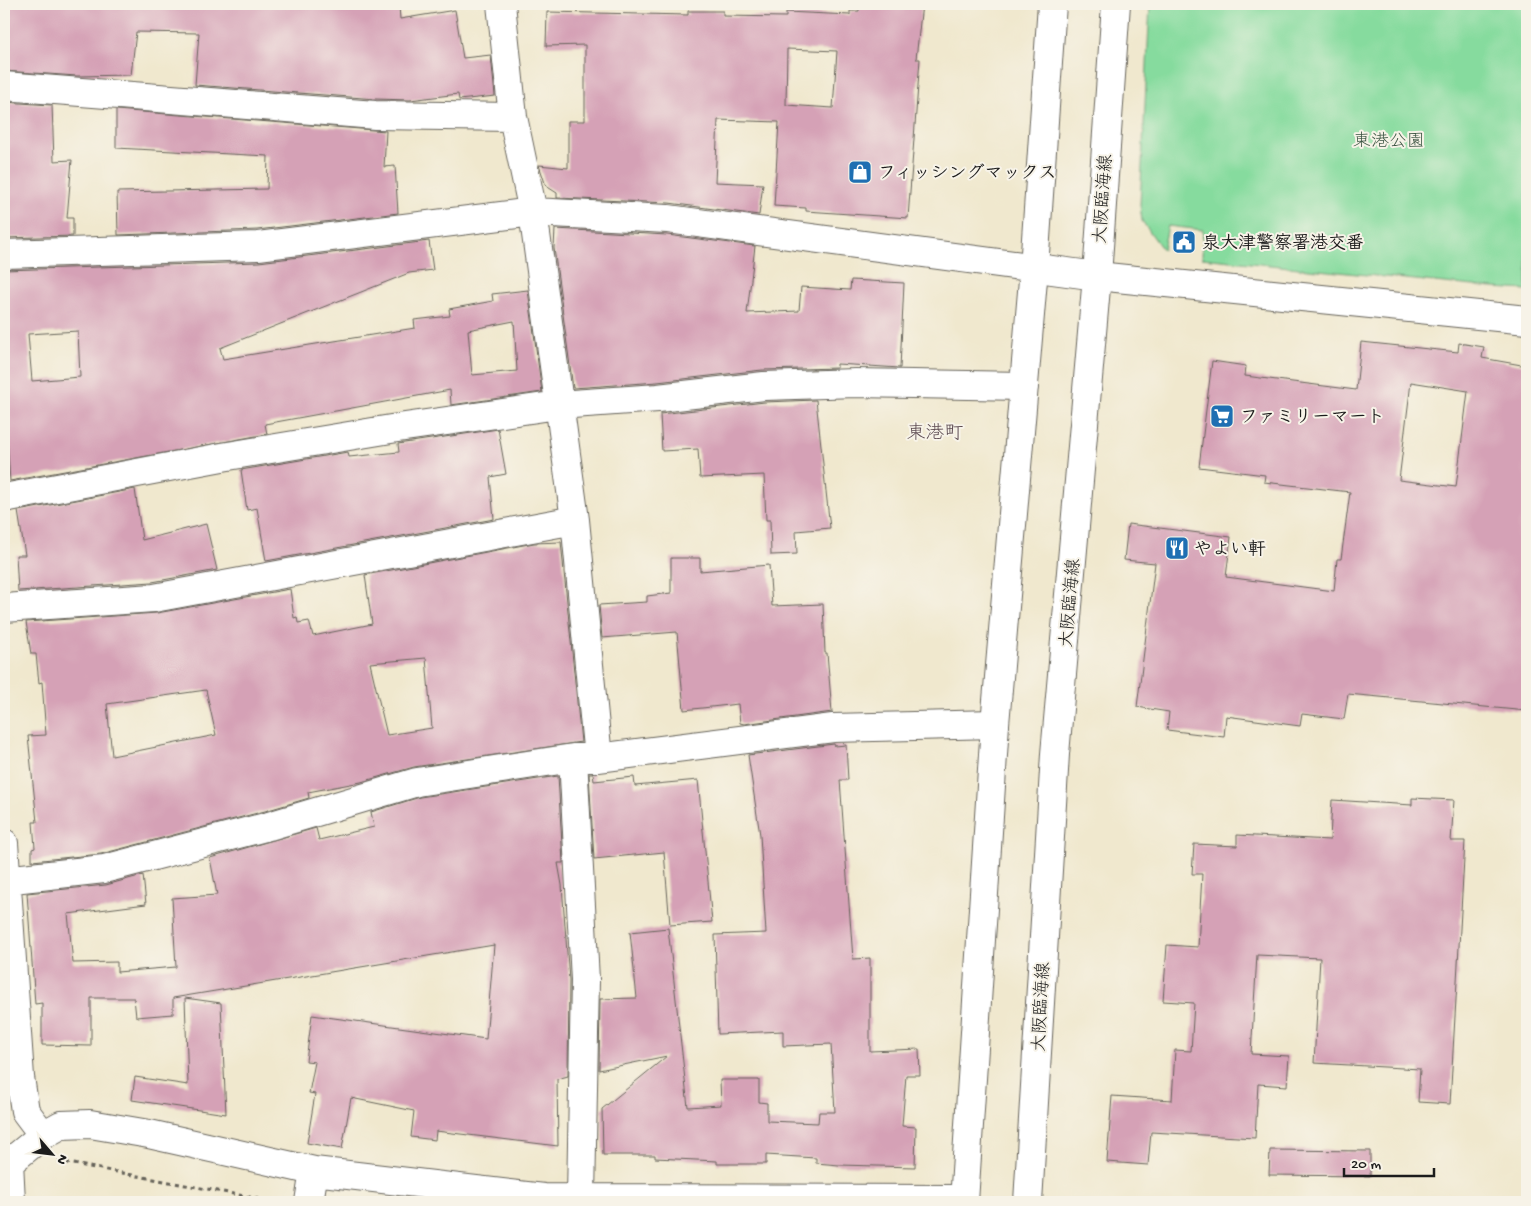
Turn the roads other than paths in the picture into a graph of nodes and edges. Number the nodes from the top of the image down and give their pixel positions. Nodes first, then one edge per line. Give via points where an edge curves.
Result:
1 (502, 4) edge
2 (1052, 4) edge
3 (1116, 4) edge
4 (4, 86) edge
5 (513, 117) junction
6 (533, 212) junction
7 (4, 254) edge
8 (1034, 268) junction
9 (1097, 276) junction
10 (1527, 320) edge
11 (1024, 386) junction
12 (558, 405) junction
13 (4, 498) edge
14 (575, 520) junction
15 (4, 608) edge
16 (995, 724) junction
17 (586, 758) junction
18 (4, 843) edge
19 (4, 880) edge
20 (43, 1135) junction
21 (6, 1164) edge
22 (314, 1171) junction
23 (581, 1198) junction
24 (964, 1201) edge
25 (11, 1202) edge
26 (310, 1202) edge
27 (1028, 1202) edge

1 - 5 street
2 - 8 street
3 - 9 street, 大阪臨海線
4 - 5 street via 375,115
5 - 6 street
6 - 7 street via 258,246
6 - 8 street via 668,219
6 - 12 street
8 - 9 street
8 - 11 street
9 - 10 street
9 - 27 street, 大阪臨海線 via 1055,754
11 - 12 street via 856,383 764,386
11 - 16 street
12 - 13 street via 222,457
12 - 14 street
14 - 15 street via 154,598
14 - 17 street
16 - 17 street via 833,728
16 - 24 street
17 - 19 street via 417,782 269,826 104,869
17 - 23 street
18 - 19 street
19 - 20 street via 25,1111
20 - 21 street
20 - 22 street via 61,1125 90,1124
21 - 25 street
22 - 23 street via 544,1198
22 - 26 street
23 - 24 street

